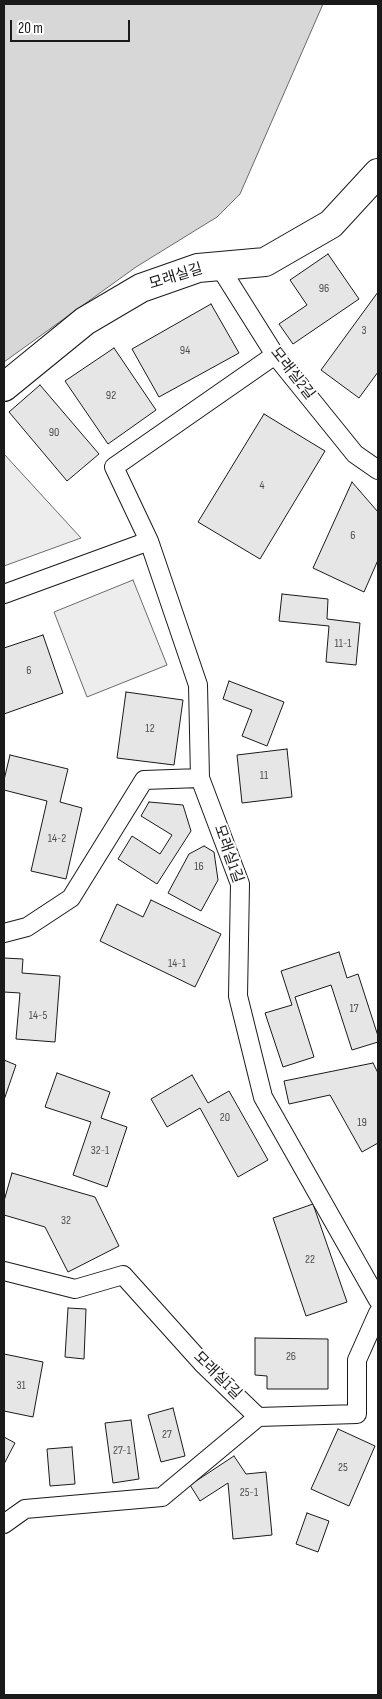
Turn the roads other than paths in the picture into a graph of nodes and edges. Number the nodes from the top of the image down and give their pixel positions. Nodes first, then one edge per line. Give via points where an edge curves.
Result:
1 (378, 173) edge
2 (219, 266) junction
3 (275, 354) junction
4 (4, 387) edge
5 (378, 470) edge
6 (149, 541) junction
7 (4, 594) edge
8 (200, 778) junction
9 (4, 933) edge
10 (4, 1271) edge
11 (378, 1300) edge
12 (378, 1314) edge
13 (258, 1418) junction
14 (4, 1524) edge

1 - 2 street, 모래실길 via 331,224 265,262
2 - 3 lane, 모래실2길
2 - 4 street, 모래실길 via 198,268 141,288 85,320
3 - 5 lane, 모래실2길 via 355,454
3 - 6 lane, 모래실1길 via 114,467
6 - 7 lane
6 - 8 lane, 모래실1길 via 198,685
8 - 9 lane via 144,780 71,898 27,927
8 - 11 lane, 모래실1길 via 240,884 238,996 263,1096
10 - 13 lane, 모래실1길 via 75,1289 123,1275 203,1364
12 - 13 lane via 357,1360 357,1414
13 - 14 lane via 162,1497 25,1509

